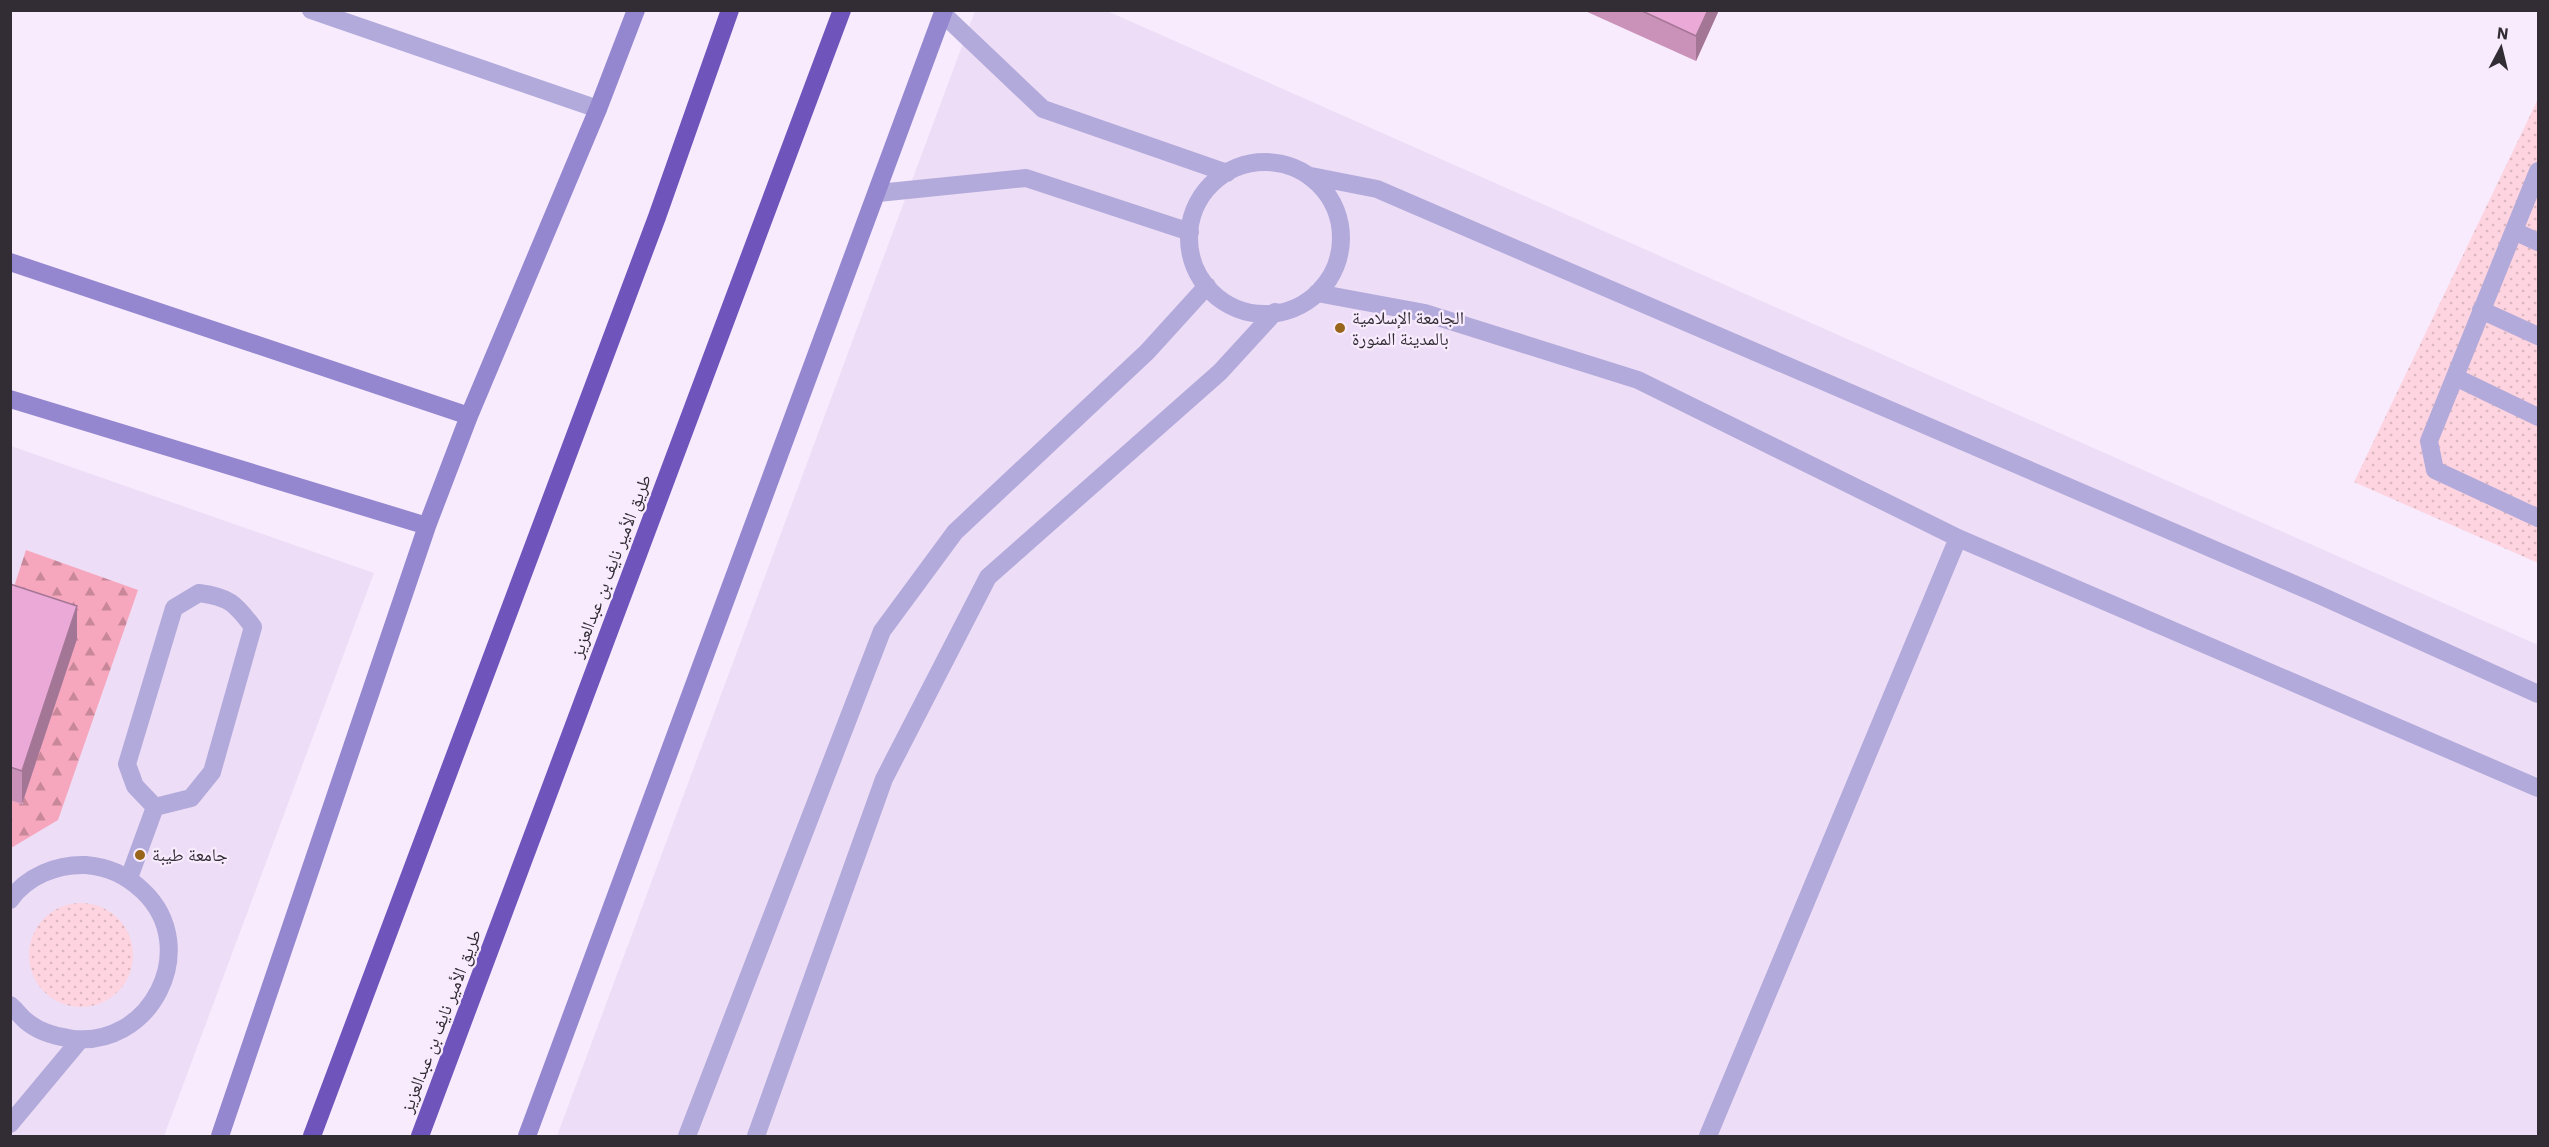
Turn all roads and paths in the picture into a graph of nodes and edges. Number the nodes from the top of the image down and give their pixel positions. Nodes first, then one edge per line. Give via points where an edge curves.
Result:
1 (311, 10) edge
2 (636, 10) edge
3 (730, 10) edge
4 (842, 10) edge
5 (943, 12) edge
6 (598, 109) junction
7 (2538, 171) edge
8 (1227, 173) junction
9 (1311, 176) junction
10 (878, 193) junction
11 (2514, 231) junction
12 (1190, 232) junction
13 (2538, 242) edge
14 (10, 262) edge
15 (1208, 286) junction
16 (1317, 293) junction
17 (2481, 310) junction
18 (1275, 312) junction
19 (2538, 336) edge
20 (2455, 377) junction
21 (10, 399) edge
22 (469, 416) junction
23 (2538, 417) edge
24 (2538, 518) edge
25 (427, 526) junction
26 (1958, 538) junction
27 (2538, 694) edge
28 (2538, 788) edge
29 (155, 807) junction
30 (129, 878) junction
31 (10, 900) edge
32 (10, 1005) edge
33 (80, 1040) junction
34 (10, 1124) edge
35 (220, 1137) edge
36 (312, 1137) edge
37 (420, 1137) edge
38 (527, 1137) edge
39 (687, 1137) edge
40 (756, 1137) edge
41 (1708, 1137) edge

1 - 6 street
2 - 6 main road
3 - 36 highway via 657,217
4 - 37 highway, طريق الأمير نايف بن عبدالعزيز
5 - 8 street via 1043,109
5 - 10 main road
6 - 22 main road
7 - 11 street
8 - 9 street via 1263,162 1288,165
8 - 12 street via 1215,179 1199,199
9 - 16 street via 1328,193 1338,216 1342,240 1337,264
9 - 27 street via 1377,189 2306,589
10 - 12 street via 1026,178
10 - 38 main road
11 - 13 street
11 - 17 street
12 - 15 street via 1195,265
14 - 22 main road
15 - 18 street via 1235,308 1259,314
15 - 39 street via 1147,352 955,532 882,631
16 - 18 street via 1307,302
16 - 26 street via 1425,314 1638,380
17 - 19 street
17 - 20 street
18 - 40 street via 1220,372 988,577 884,779
20 - 23 street
20 - 24 street via 2429,441 2434,470
21 - 25 main road
22 - 25 main road
25 - 35 main road
26 - 28 street
26 - 41 street
29 - 29 street via 191,798 212,772 253,627 239,609 221,596 199,593 174,608 159,653 127,764 135,786
29 - 30 street
30 - 31 street via 102,866 71,865 42,873 17,890
30 - 33 street via 152,899 165,924 169,951 165,979 153,1004 133,1024 108,1036
32 - 33 street via 27,1022 52,1035
33 - 34 street

